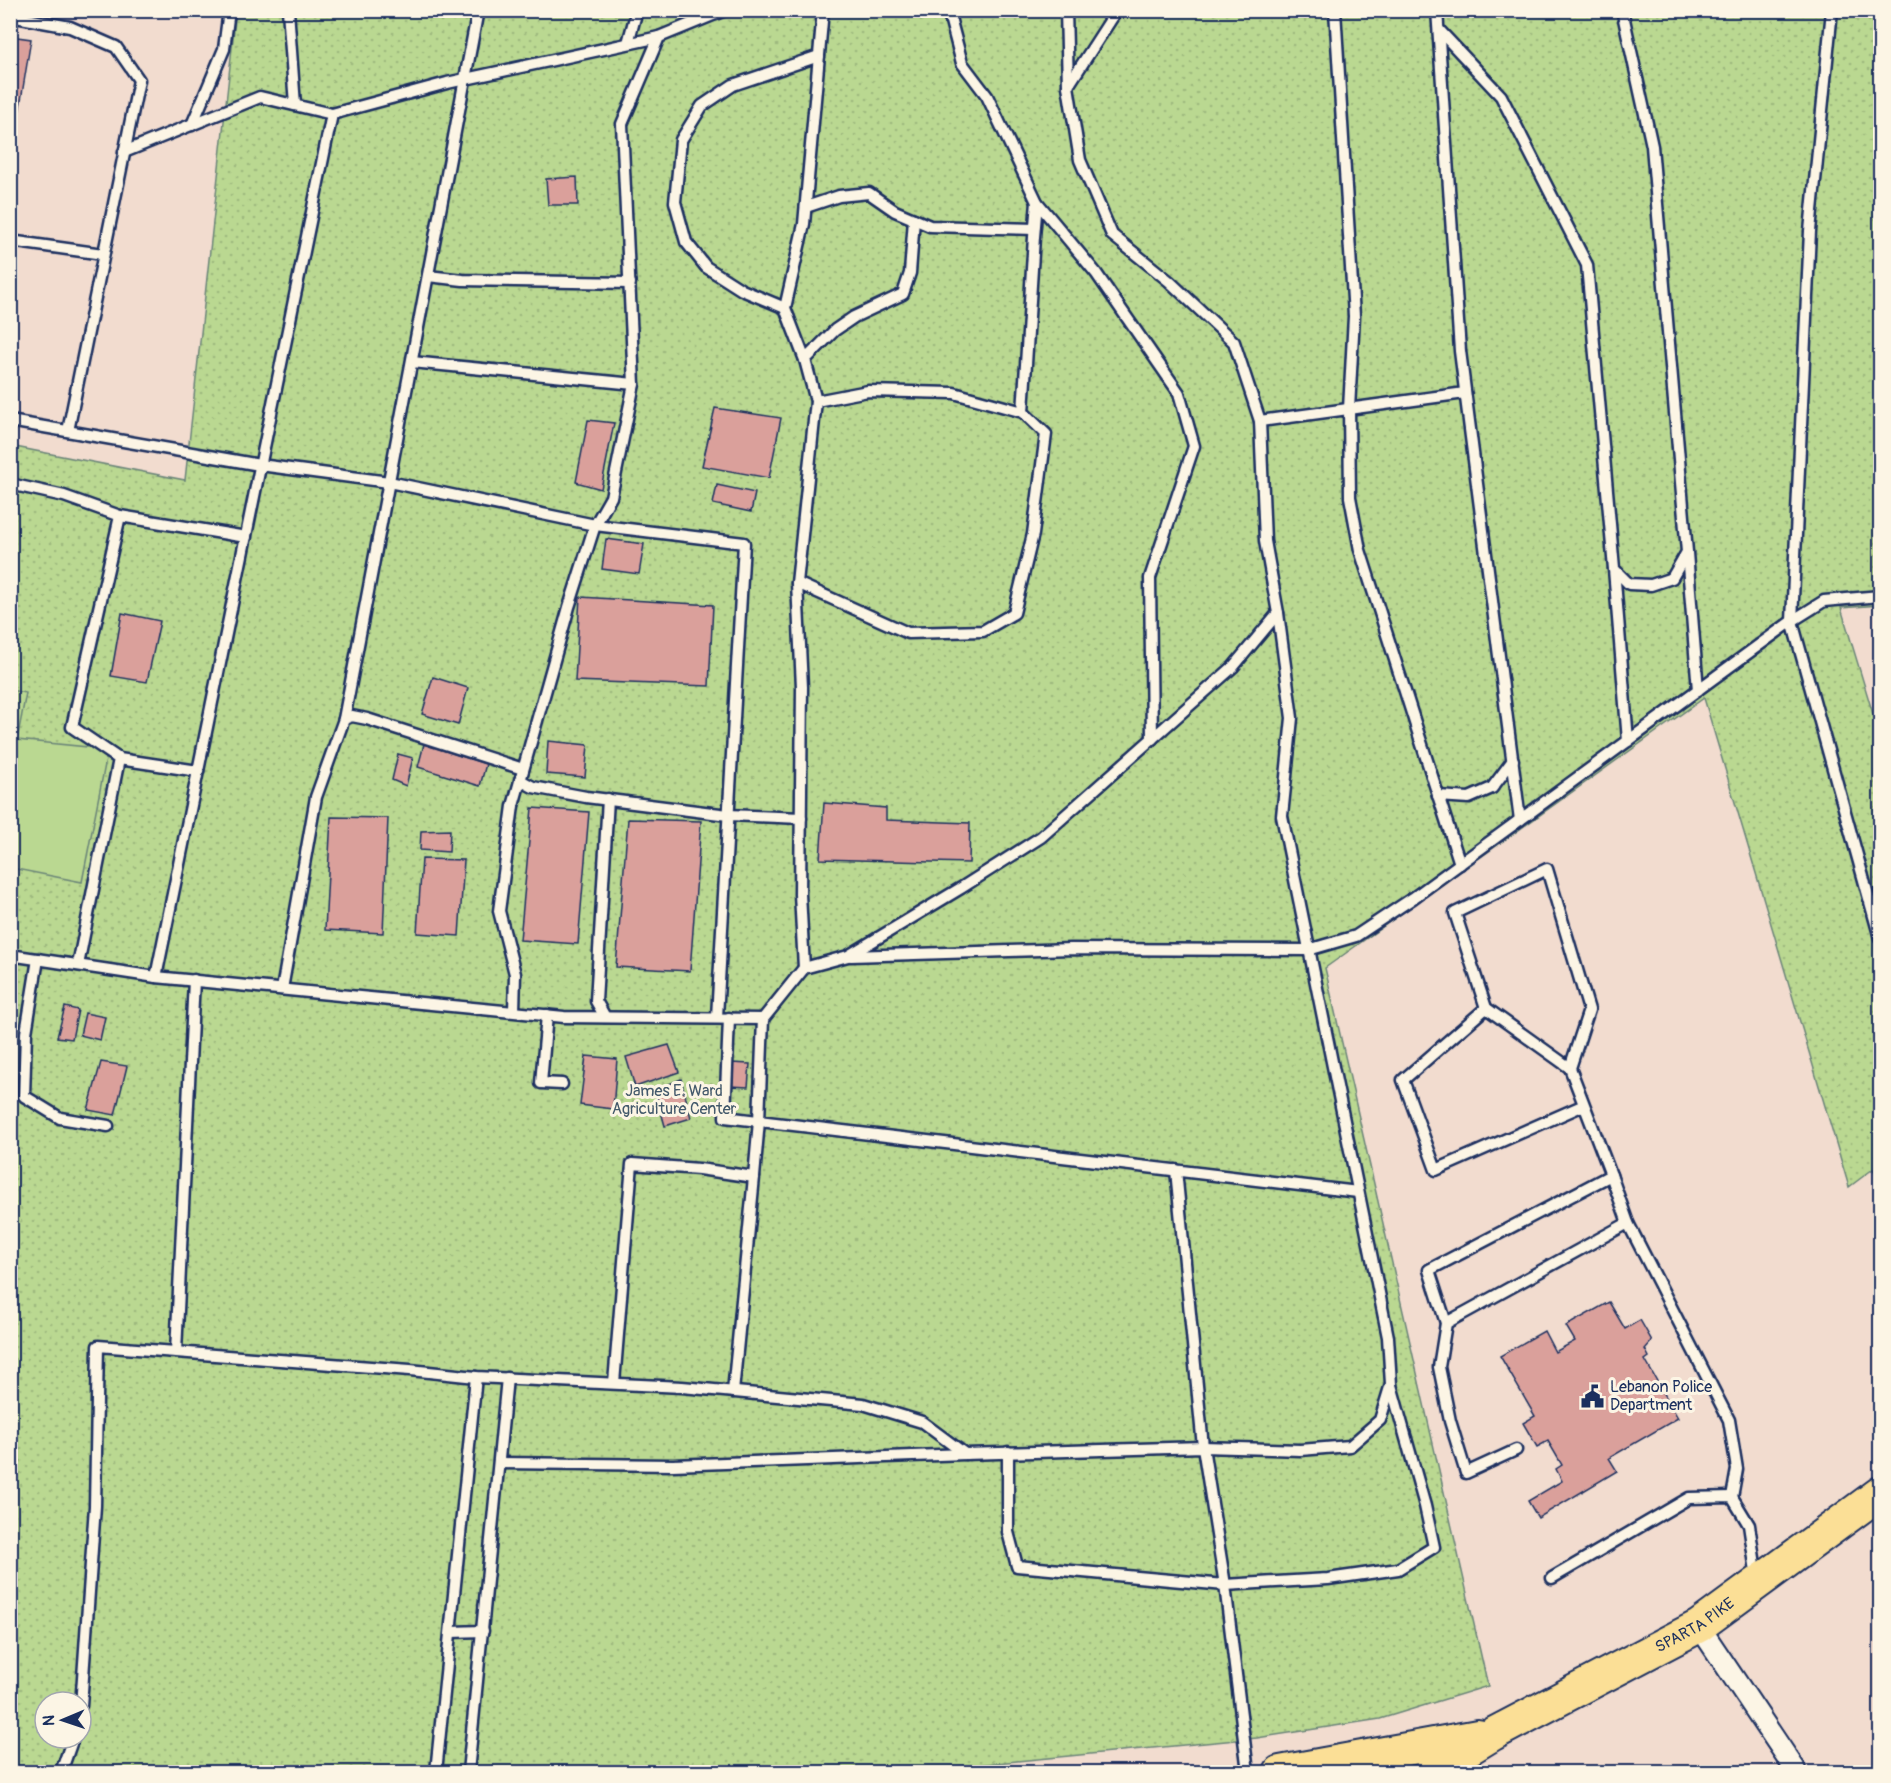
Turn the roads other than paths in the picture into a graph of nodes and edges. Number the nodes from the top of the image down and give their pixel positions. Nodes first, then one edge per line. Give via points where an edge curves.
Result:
1 (229, 10) edge
2 (288, 10) edge
3 (478, 10) edge
4 (637, 10) edge
5 (725, 10) edge
6 (822, 10) edge
7 (948, 10) edge
8 (1066, 10) edge
9 (1117, 10) edge
10 (1335, 10) edge
11 (1437, 10) edge
12 (1622, 10) edge
13 (1833, 10) edge
14 (10, 16) edge
15 (1439, 30) junction
16 (659, 37) junction
17 (628, 44) junction
18 (819, 56) junction
19 (465, 80) junction
20 (1068, 86) junction
21 (295, 105) junction
22 (332, 114) junction
23 (192, 124) junction
24 (124, 152) junction
25 (1037, 202) junction
26 (806, 207) junction
27 (914, 219) junction
28 (1034, 229) junction
29 (10, 242) edge
30 (103, 254) junction
31 (428, 276) junction
32 (630, 283) junction
33 (785, 308) junction
34 (805, 360) junction
35 (412, 362) junction
36 (634, 384) junction
37 (1465, 393) junction
38 (816, 401) junction
39 (1349, 409) junction
40 (1023, 412) junction
41 (10, 421) edge
42 (1260, 421) junction
43 (68, 431) junction
44 (260, 465) junction
45 (389, 482) junction
46 (10, 484) edge
47 (120, 516) junction
48 (594, 525) junction
49 (246, 537) junction
50 (1687, 552) junction
51 (1614, 569) junction
52 (797, 583) junction
53 (1881, 596) edge
54 (1278, 613) junction
55 (1792, 621) junction
56 (1698, 690) junction
57 (344, 719) junction
58 (1152, 739) junction
59 (1628, 741) junction
60 (119, 759) junction
61 (1513, 760) junction
62 (198, 771) junction
63 (521, 775) junction
64 (1438, 796) junction
65 (608, 799) junction
66 (728, 814) junction
67 (801, 818) junction
68 (1520, 820) junction
69 (1460, 864) junction
70 (1881, 938) edge
71 (1308, 950) junction
72 (10, 955) edge
73 (848, 956) junction
74 (38, 959) junction
75 (78, 965) junction
76 (804, 968) junction
77 (156, 977) junction
78 (194, 980) junction
79 (282, 988) junction
80 (1486, 1008) junction
81 (514, 1011) junction
82 (547, 1015) junction
83 (605, 1017) junction
84 (717, 1017) junction
85 (729, 1018) junction
86 (763, 1019) junction
87 (1570, 1068) junction
88 (562, 1084) dead end
89 (1584, 1105) junction
90 (759, 1121) junction
91 (108, 1126) dead end
92 (1176, 1170) junction
93 (1611, 1175) junction
94 (754, 1177) junction
95 (1358, 1192) junction
96 (1628, 1222) junction
97 (1446, 1323) junction
98 (176, 1352) junction
99 (476, 1377) junction
100 (507, 1378) junction
101 (614, 1383) junction
102 (1391, 1384) junction
103 (733, 1392) junction
104 (1203, 1447) junction
105 (1516, 1450) dead end
106 (1008, 1452) junction
107 (965, 1454) junction
108 (500, 1463) junction
109 (1881, 1492) edge
110 (1732, 1497) junction
111 (1552, 1578) dead end
112 (1758, 1583) junction
113 (1225, 1585) junction
114 (1699, 1626) junction
115 (483, 1631) junction
116 (450, 1632) junction
117 (82, 1690) edge
118 (1493, 1734) junction
119 (69, 1750) edge
120 (62, 1773) edge
121 (436, 1773) edge
122 (468, 1773) edge
123 (1248, 1773) edge
124 (1280, 1773) edge
125 (1431, 1773) edge
126 (1797, 1773) edge

1 - 23 lane via 224,49
2 - 21 lane
3 - 19 lane
4 - 17 lane
5 - 16 lane
6 - 18 lane
7 - 25 lane via 962,63 987,96
8 - 20 lane
9 - 20 lane
10 - 39 lane via 1354,316
11 - 15 lane
12 - 50 lane via 1652,146
13 - 55 lane via 1810,231
14 - 24 lane via 70,27 116,46 139,80
15 - 37 lane
15 - 51 lane via 1501,96 1587,265
16 - 17 lane
16 - 32 lane via 622,124
17 - 19 lane
18 - 26 lane
18 - 33 lane via 733,85 702,106 681,140 675,202 686,242 706,267 742,290
19 - 22 lane
19 - 31 lane
20 - 42 lane via 1080,160 1112,236 1169,281 1234,342
21 - 22 lane
21 - 23 lane via 260,97
22 - 44 lane
23 - 24 lane
24 - 30 lane
25 - 28 lane
25 - 58 lane via 1096,273 1179,393 1194,446 1150,578
26 - 27 lane via 838,196 869,193
26 - 33 lane
27 - 28 lane via 930,226
27 - 34 lane via 910,273 903,294 854,317
28 - 40 lane
29 - 30 lane
30 - 43 lane
31 - 32 lane
31 - 35 lane
32 - 36 lane
33 - 34 lane
34 - 38 lane
35 - 36 lane
35 - 45 lane
36 - 48 lane via 611,497
37 - 39 lane
37 - 61 lane
38 - 40 lane via 868,391 954,393
38 - 52 lane
39 - 42 lane
39 - 64 lane via 1350,497 1359,550
40 - 52 lane via 1046,434 1033,534 1014,613 983,632 908,633
41 - 43 lane
42 - 54 lane via 1265,541
43 - 44 lane
44 - 45 lane
44 - 49 lane
45 - 48 lane
45 - 57 lane
46 - 47 lane via 64,496
47 - 49 lane
47 - 60 lane via 72,727
48 - 63 lane
48 - 66 lane via 744,543
49 - 62 lane
50 - 51 lane via 1672,578 1652,585 1629,584
50 - 56 lane
51 - 59 lane
52 - 67 lane via 802,687
53 - 55 lane via 1824,600
54 - 58 lane via 1233,667
54 - 71 lane via 1292,718 1282,816
55 - 56 lane
55 - 70 lane
56 - 59 lane
57 - 63 lane via 367,718
57 - 79 lane via 316,797
58 - 73 lane via 1041,837
59 - 68 lane
60 - 62 lane
60 - 75 lane
61 - 64 lane via 1492,788 1469,798
61 - 68 lane
62 - 77 lane
63 - 65 lane via 533,787
63 - 81 lane via 499,911 515,974
64 - 69 lane
65 - 66 lane
65 - 83 lane via 596,1001
66 - 67 lane
66 - 84 lane
67 - 76 lane
68 - 69 lane
69 - 71 lane via 1356,936
71 - 73 lane via 1071,949
71 - 95 lane
72 - 74 lane
73 - 76 lane
74 - 75 lane
74 - 91 lane via 26,1033 24,1096 60,1118
75 - 77 lane
76 - 86 lane
77 - 78 lane
78 - 79 lane
78 - 98 lane
79 - 81 lane
80 - 87 lane
80 - 87 lane via 1455,913 1547,869 1589,1010
80 - 89 lane via 1403,1080 1436,1170
81 - 82 lane
82 - 83 lane
82 - 88 lane via 541,1083
83 - 84 lane
84 - 85 lane
85 - 86 lane
85 - 90 lane via 725,1117
86 - 90 lane
87 - 89 lane
89 - 93 lane
90 - 92 lane
90 - 94 lane
92 - 95 lane
92 - 104 lane
93 - 96 lane
93 - 97 lane via 1429,1270
94 - 101 lane via 632,1164
94 - 103 lane
95 - 102 lane via 1388,1337
96 - 97 lane
96 - 110 lane via 1729,1420 1737,1469
97 - 105 lane via 1439,1366 1466,1473
98 - 99 lane
98 - 117 lane via 98,1346 95,1506
99 - 100 lane
99 - 116 lane
100 - 101 lane
100 - 108 lane
101 - 103 lane
102 - 104 lane via 1380,1420 1350,1446 1300,1450
102 - 113 lane via 1434,1547 1398,1569 1328,1579
103 - 107 lane via 863,1404 922,1422
104 - 106 lane
104 - 113 lane
106 - 107 lane
106 - 113 lane via 1008,1532 1017,1566
107 - 108 lane via 673,1465
108 - 115 lane
109 - 112 main road, SPARTA PIKE
110 - 111 lane via 1689,1498
110 - 112 lane via 1749,1525
112 - 114 main road, SPARTA PIKE
113 - 123 lane
114 - 118 main road, SPARTA PIKE
114 - 126 street
115 - 116 lane
115 - 122 lane
116 - 121 lane
118 - 124 main road
118 - 125 main road
119 - 120 lane

